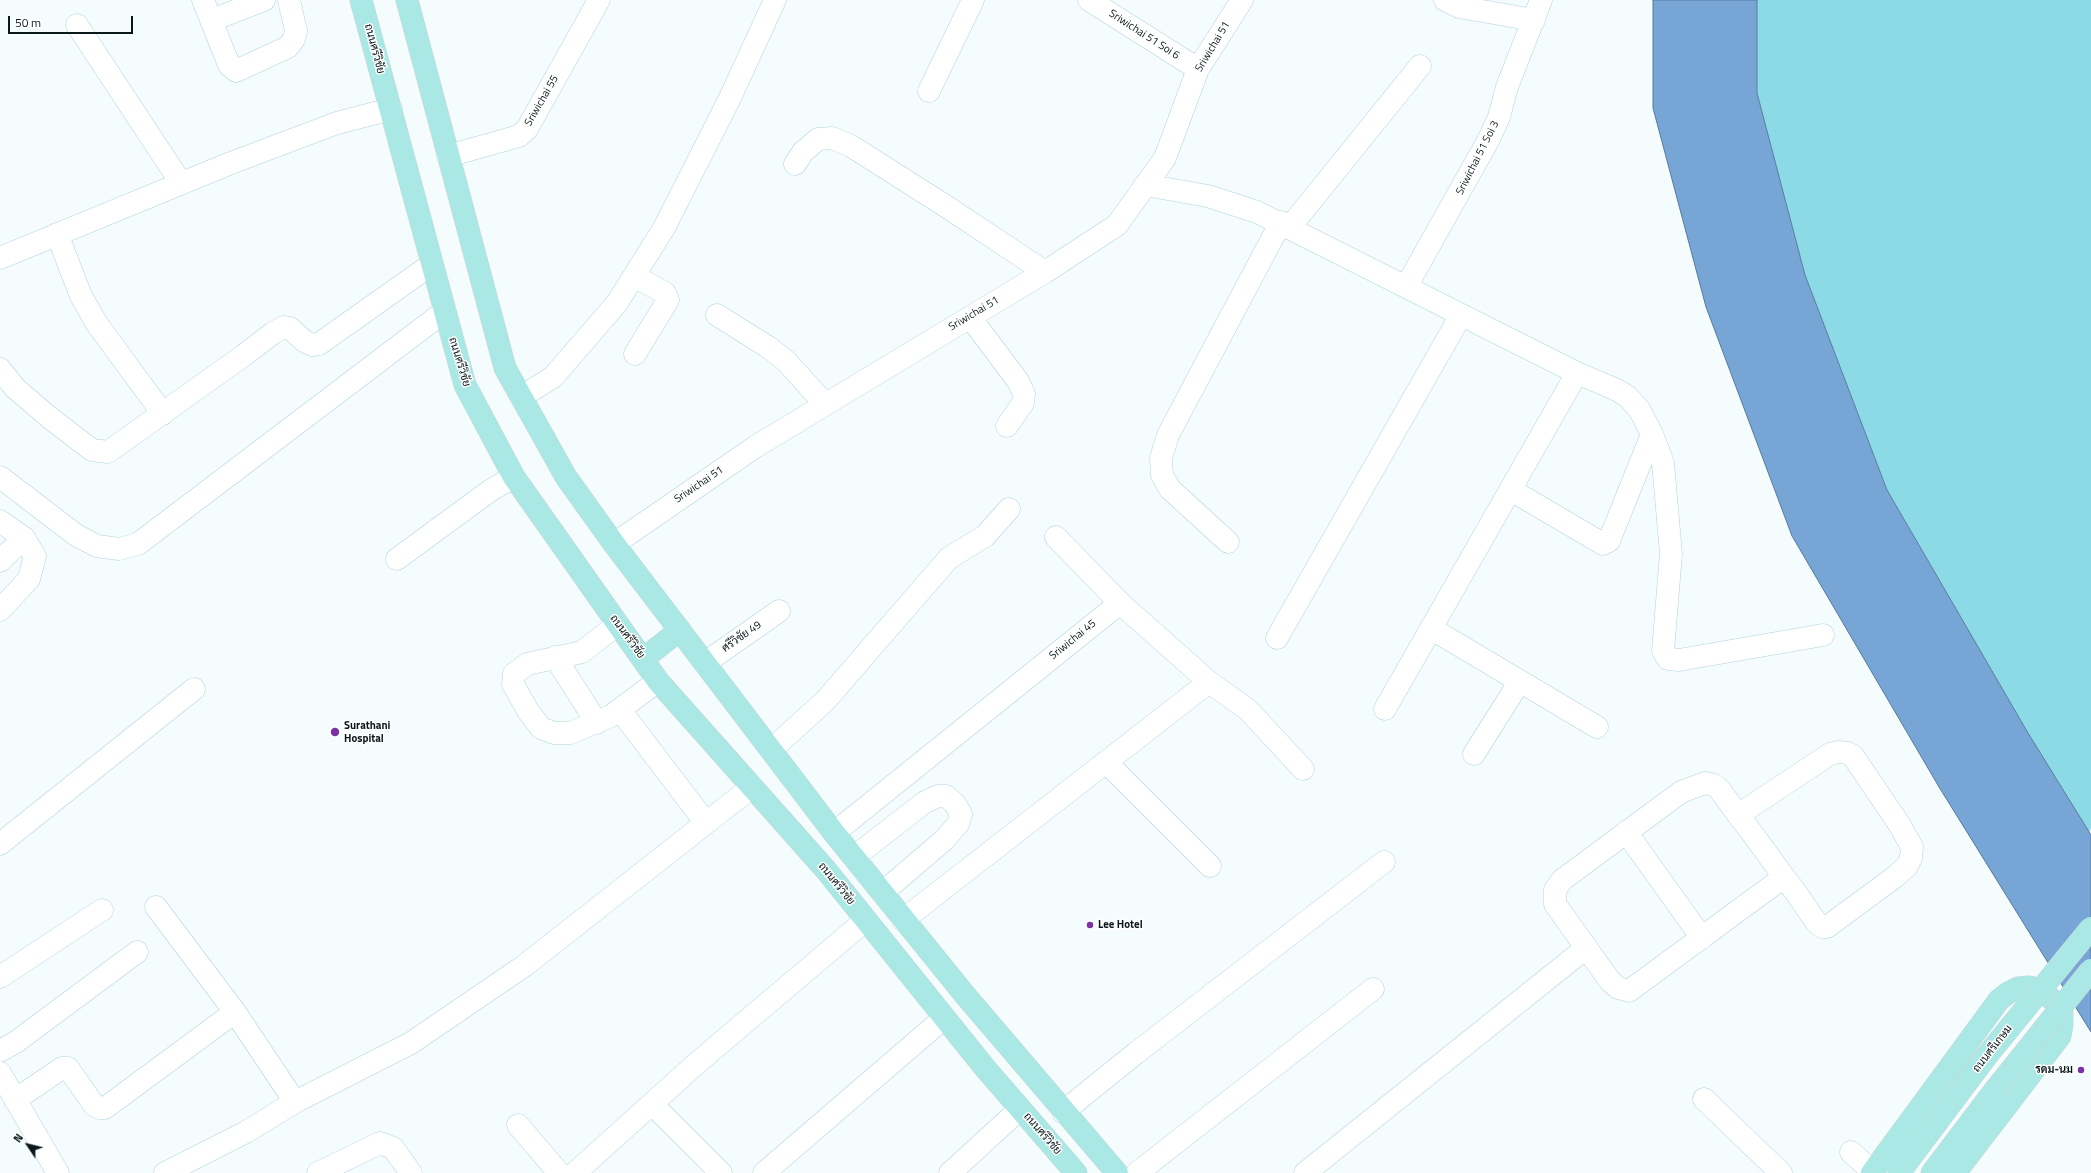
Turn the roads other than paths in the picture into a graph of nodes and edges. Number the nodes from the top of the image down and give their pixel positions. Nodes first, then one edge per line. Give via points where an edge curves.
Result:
1 (203, 0) edge
2 (264, 0) edge
3 (289, 0) edge
4 (361, 0) edge
5 (407, 0) edge
6 (599, 0) edge
7 (775, 0) edge
8 (973, 0) edge
9 (1089, 0) edge
10 (1242, 0) edge
11 (1445, 0) edge
12 (1541, 0) edge
13 (212, 20) junction
14 (1534, 20) junction
15 (77, 25) dead end
16 (1420, 66) dead end
17 (1198, 69) junction
18 (929, 91) dead end
19 (390, 109) junction
20 (448, 156) junction
21 (795, 164) dead end
22 (181, 183) junction
23 (1145, 185) junction
24 (1285, 225) junction
25 (57, 234) junction
26 (0, 258) edge
27 (432, 264) junction
28 (1045, 272) junction
29 (634, 276) junction
30 (1406, 287) junction
31 (445, 311) junction
32 (717, 315) dead end
33 (1461, 315) junction
34 (970, 317) junction
35 (635, 354) dead end
36 (0, 369) edge
37 (1577, 373) junction
38 (521, 397) junction
39 (825, 404) junction
40 (164, 414) junction
41 (1007, 426) dead end
42 (1652, 434) junction
43 (0, 477) edge
44 (514, 477) junction
45 (1511, 490) junction
46 (1009, 509) dead end
47 (0, 521) edge
48 (24, 538) junction
49 (1056, 538) dead end
50 (1228, 542) dead end
51 (614, 544) junction
52 (397, 560) dead end
53 (0, 561) edge
54 (1120, 603) junction
55 (0, 610) edge
56 (779, 611) dead end
57 (618, 624) junction
58 (1432, 629) junction
59 (680, 630) junction
60 (1824, 635) dead end
61 (1277, 638) dead end
62 (555, 657) junction
63 (643, 659) junction
64 (705, 663) junction
65 (658, 680) junction
66 (1520, 681) junction
67 (1209, 682) junction
68 (194, 689) dead end
69 (1385, 709) dead end
70 (620, 710) junction
71 (597, 724) junction
72 (1596, 727) dead end
73 (771, 750) junction
74 (1474, 754) dead end
75 (1106, 762) junction
76 (1303, 769) dead end
77 (752, 787) junction
78 (1738, 815) junction
79 (706, 823) junction
80 (1626, 832) junction
81 (834, 833) junction
82 (0, 844) edge
83 (854, 857) junction
84 (1384, 862) dead end
85 (1210, 866) dead end
86 (1784, 877) junction
87 (882, 893) junction
88 (156, 907) dead end
89 (102, 910) dead end
90 (866, 920) junction
91 (903, 920) junction
92 (2091, 928) edge
93 (1702, 938) junction
94 (1586, 948) junction
95 (137, 952) dead end
96 (2091, 970) edge
97 (0, 977) edge
98 (1373, 988) dead end
99 (235, 1012) junction
100 (944, 1018) junction
101 (0, 1051) edge
102 (0, 1072) edge
103 (15, 1100) junction
104 (1704, 1100) dead end
105 (295, 1102) junction
106 (652, 1104) junction
107 (1020, 1109) junction
108 (1063, 1112) junction
109 (518, 1125) dead end
110 (1851, 1152) dead end
111 (1872, 1172) edge
112 (58, 1173) edge
113 (165, 1173) edge
114 (318, 1173) edge
115 (411, 1173) edge
116 (560, 1173) edge
117 (575, 1173) edge
118 (721, 1173) edge
119 (764, 1173) edge
120 (950, 1173) edge
121 (1076, 1173) edge
122 (1117, 1173) edge
123 (1137, 1173) edge
124 (1305, 1173) edge
125 (1781, 1173) edge
126 (1899, 1173) edge
127 (1932, 1173) edge
128 (1955, 1173) edge

1 - 13 street
2 - 13 street
3 - 13 street via 296,31 294,39 288,47 236,71 229,65
4 - 19 main road, ถนนศรีวิชัย
5 - 20 main road
6 - 20 street, Sriwichai 55 via 527,129 519,136
7 - 29 street via 730,98 671,215
8 - 18 street
9 - 17 street, Sriwichai 51 Soi 6
10 - 17 street, Sriwichai 51
11 - 14 street via 1459,7
12 - 14 street, Sriwichai 51 Soi 3
14 - 30 street, Sriwichai 51 Soi 3 via 1489,139
15 - 22 street
16 - 24 street
17 - 23 street, Sriwichai 51 via 1165,158
19 - 22 street via 337,123
19 - 27 main road, ถนนศรีวิชัย
20 - 38 main road via 505,368
21 - 28 street via 802,152 818,139 832,138 851,146
22 - 25 street
23 - 24 street via 1234,204
23 - 28 street, Sriwichai 51 via 1117,225
24 - 30 street
24 - 50 street via 1168,435 1161,458 1162,475 1170,489
25 - 26 street
25 - 40 street via 81,296 97,324
27 - 31 main road, ถนนศรีวิชัย
27 - 40 street via 319,344 312,345 290,328 284,327
28 - 34 street, Sriwichai 51
29 - 35 street via 665,293 668,300
29 - 38 street via 617,303 553,377
30 - 33 street
31 - 43 street via 138,544 119,549 96,546 76,535
31 - 44 main road, ถนนศรีวิชัย via 464,385
32 - 39 street via 786,361
33 - 37 street
33 - 61 street
34 - 39 street, Sriwichai 51
34 - 41 street via 1018,381 1024,394 1023,403
36 - 40 street via 32,404 92,450 108,452
37 - 42 street via 1628,397 1639,409
37 - 45 street
38 - 51 main road via 566,477
39 - 51 street, Sriwichai 51 via 754,447
42 - 45 street via 1609,541 1603,544
42 - 60 street via 1662,463 1670,531 1671,554 1663,652 1666,656 1680,660
44 - 52 street via 491,490
44 - 57 main road, ถนนศรีวิชัย
45 - 58 street
46 - 73 street via 985,536 950,558 824,701
47 - 48 street
48 - 53 street
48 - 55 street via 35,556 29,579
49 - 54 street
51 - 59 main road
54 - 67 street
54 - 81 street, Sriwichai 45
56 - 64 street, ศรีวิชัย 49
57 - 62 street via 582,652
57 - 63 main road, ถนนศรีวิชัย
58 - 66 street
58 - 69 street
59 - 63 main road
59 - 64 main road
62 - 71 street
62 - 71 street via 527,664 514,674 513,684 528,711 541,728 554,733 570,733
63 - 65 main road, ถนนศรีวิชัย
64 - 73 main road
65 - 70 street
65 - 77 main road, ถนนศรีวิชัย
66 - 72 street
66 - 74 street
67 - 75 street
67 - 76 street via 1248,709
68 - 82 street
70 - 71 street
70 - 79 street
73 - 81 main road
75 - 85 street
75 - 91 street
77 - 79 street
77 - 90 main road, ถนนศรีวิชัย via 826,870
78 - 80 street via 1720,790 1705,783 1681,792
78 - 86 street
78 - 86 street via 1830,754 1848,753 1853,756 1912,847 1907,866 1827,927 1822,927 1816,922
79 - 105 street via 518,970 411,1043
80 - 93 street
80 - 94 street via 1562,880 1555,890 1555,904
81 - 83 main road
83 - 87 main road
83 - 87 street via 925,802 938,796 946,796 955,804 960,814 958,824 944,840
84 - 108 street
86 - 93 street
87 - 91 main road
88 - 99 street
89 - 97 street
90 - 100 main road, ถนนศรีวิชัย
90 - 106 street
91 - 108 main road
92 - 126 main road, ถนนศรีเกษม, bridge via 1985,1058
93 - 94 street via 1629,991 1618,988 1610,981
94 - 124 street
95 - 101 street via 16,1042
96 - 127 main road, bridge
98 - 123 street
99 - 103 street via 105,1108 94,1105 68,1068 62,1068
99 - 105 street
100 - 107 main road, ถนนศรีวิชัย
100 - 119 street
102 - 103 street
103 - 112 street
104 - 125 street
105 - 113 street via 246,1132
106 - 117 street
106 - 118 street
107 - 120 street
107 - 121 main road, ถนนศรีวิชัย
108 - 122 main road
109 - 116 street
110 - 111 street
111 - 128 main road via 1999,1000 2018,988 2040,989 2058,1004 2062,1014 2060,1036
114 - 115 street via 380,1143 393,1148

